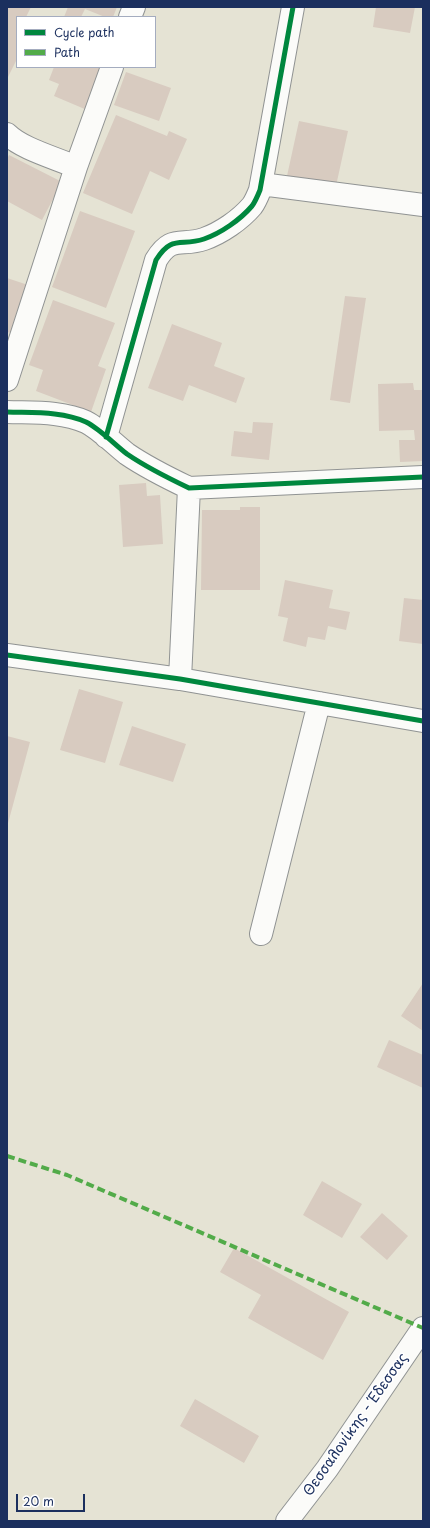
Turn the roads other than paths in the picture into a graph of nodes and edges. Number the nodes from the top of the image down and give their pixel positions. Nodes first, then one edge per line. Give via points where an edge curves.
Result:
1 (293, 7) edge
2 (112, 68) edge
3 (7, 134) edge
4 (76, 167) junction
5 (261, 184) junction
6 (423, 205) edge
7 (7, 380) edge
8 (7, 412) edge
9 (106, 437) junction
10 (423, 477) edge
11 (189, 488) junction
12 (7, 655) edge
13 (180, 679) junction
14 (319, 703) junction
15 (423, 721) edge
16 (261, 934) dead end
17 (423, 1328) edge
18 (287, 1521) edge

1 - 5 main road
2 - 4 main road
3 - 4 main road via 25,146
4 - 7 main road
5 - 6 main road
5 - 9 main road via 252,206 239,218 202,239 172,243 156,260
8 - 9 main road via 72,417 87,423
9 - 11 main road via 145,465
10 - 11 main road
11 - 13 main road
12 - 13 main road
13 - 14 main road
14 - 15 main road
14 - 16 main road
17 - 18 main road, Θεσσαλονίκης - Έδεσσας via 327,1469

